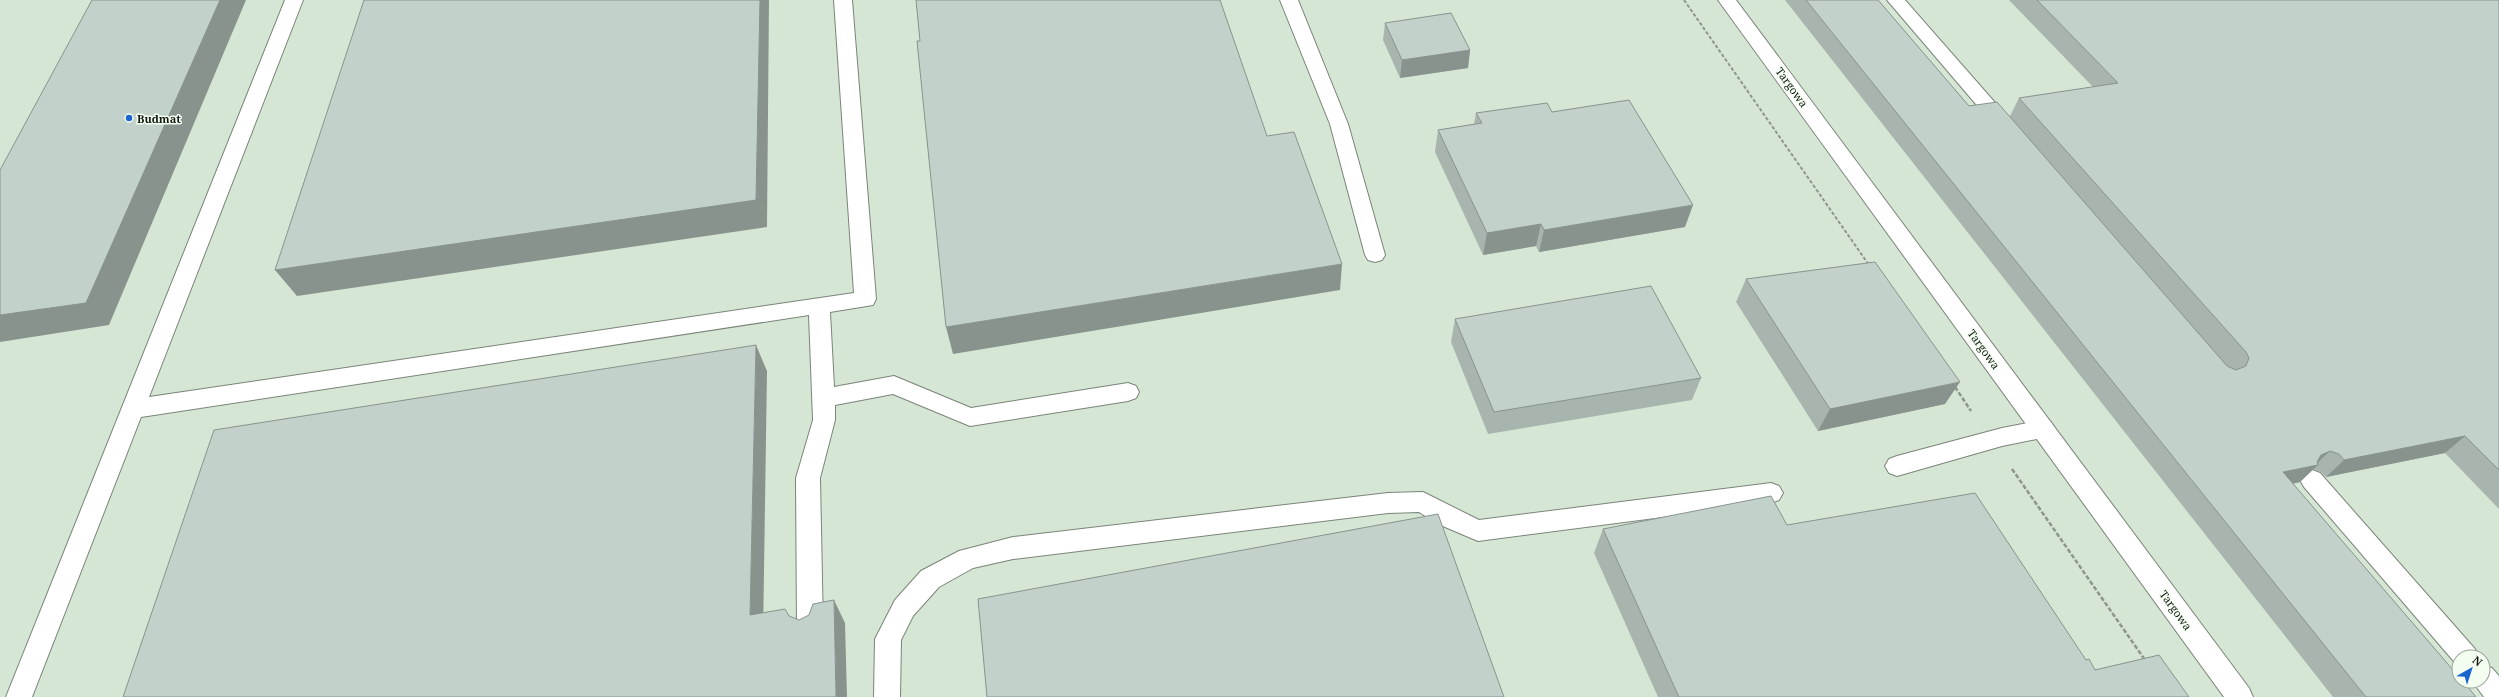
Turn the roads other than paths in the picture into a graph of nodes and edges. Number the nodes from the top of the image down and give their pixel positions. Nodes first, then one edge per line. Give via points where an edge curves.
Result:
1 (294, 0) edge
2 (843, 0) edge
3 (1290, 0) edge
4 (1727, 0) edge
5 (1896, 0) edge
6 (2014, 138) edge
7 (1375, 255) dead end
8 (820, 306) junction
9 (1128, 392) dead end
10 (823, 398) junction
11 (132, 409) junction
12 (2043, 429) junction
13 (1896, 466) dead end
14 (2312, 480) edge
15 (1771, 493) dead end
16 (810, 629) edge
17 (2459, 649) edge
18 (2491, 686) edge
19 (2499, 695) edge
20 (19, 697) edge
21 (887, 697) edge
22 (2240, 697) edge

1 - 11 street
2 - 8 street via 865,299
3 - 7 street via 1339,124
4 - 12 street, Targowa
5 - 6 street
8 - 10 street
8 - 11 street
9 - 10 street via 970,417 894,385
10 - 16 street via 824,420 808,478
11 - 20 street
12 - 13 street
12 - 22 street, Targowa
14 - 17 street
15 - 21 street via 1478,531 1447,517 1423,502 1388,503 1013,548 968,559 930,579 904,608 888,639
18 - 19 street

